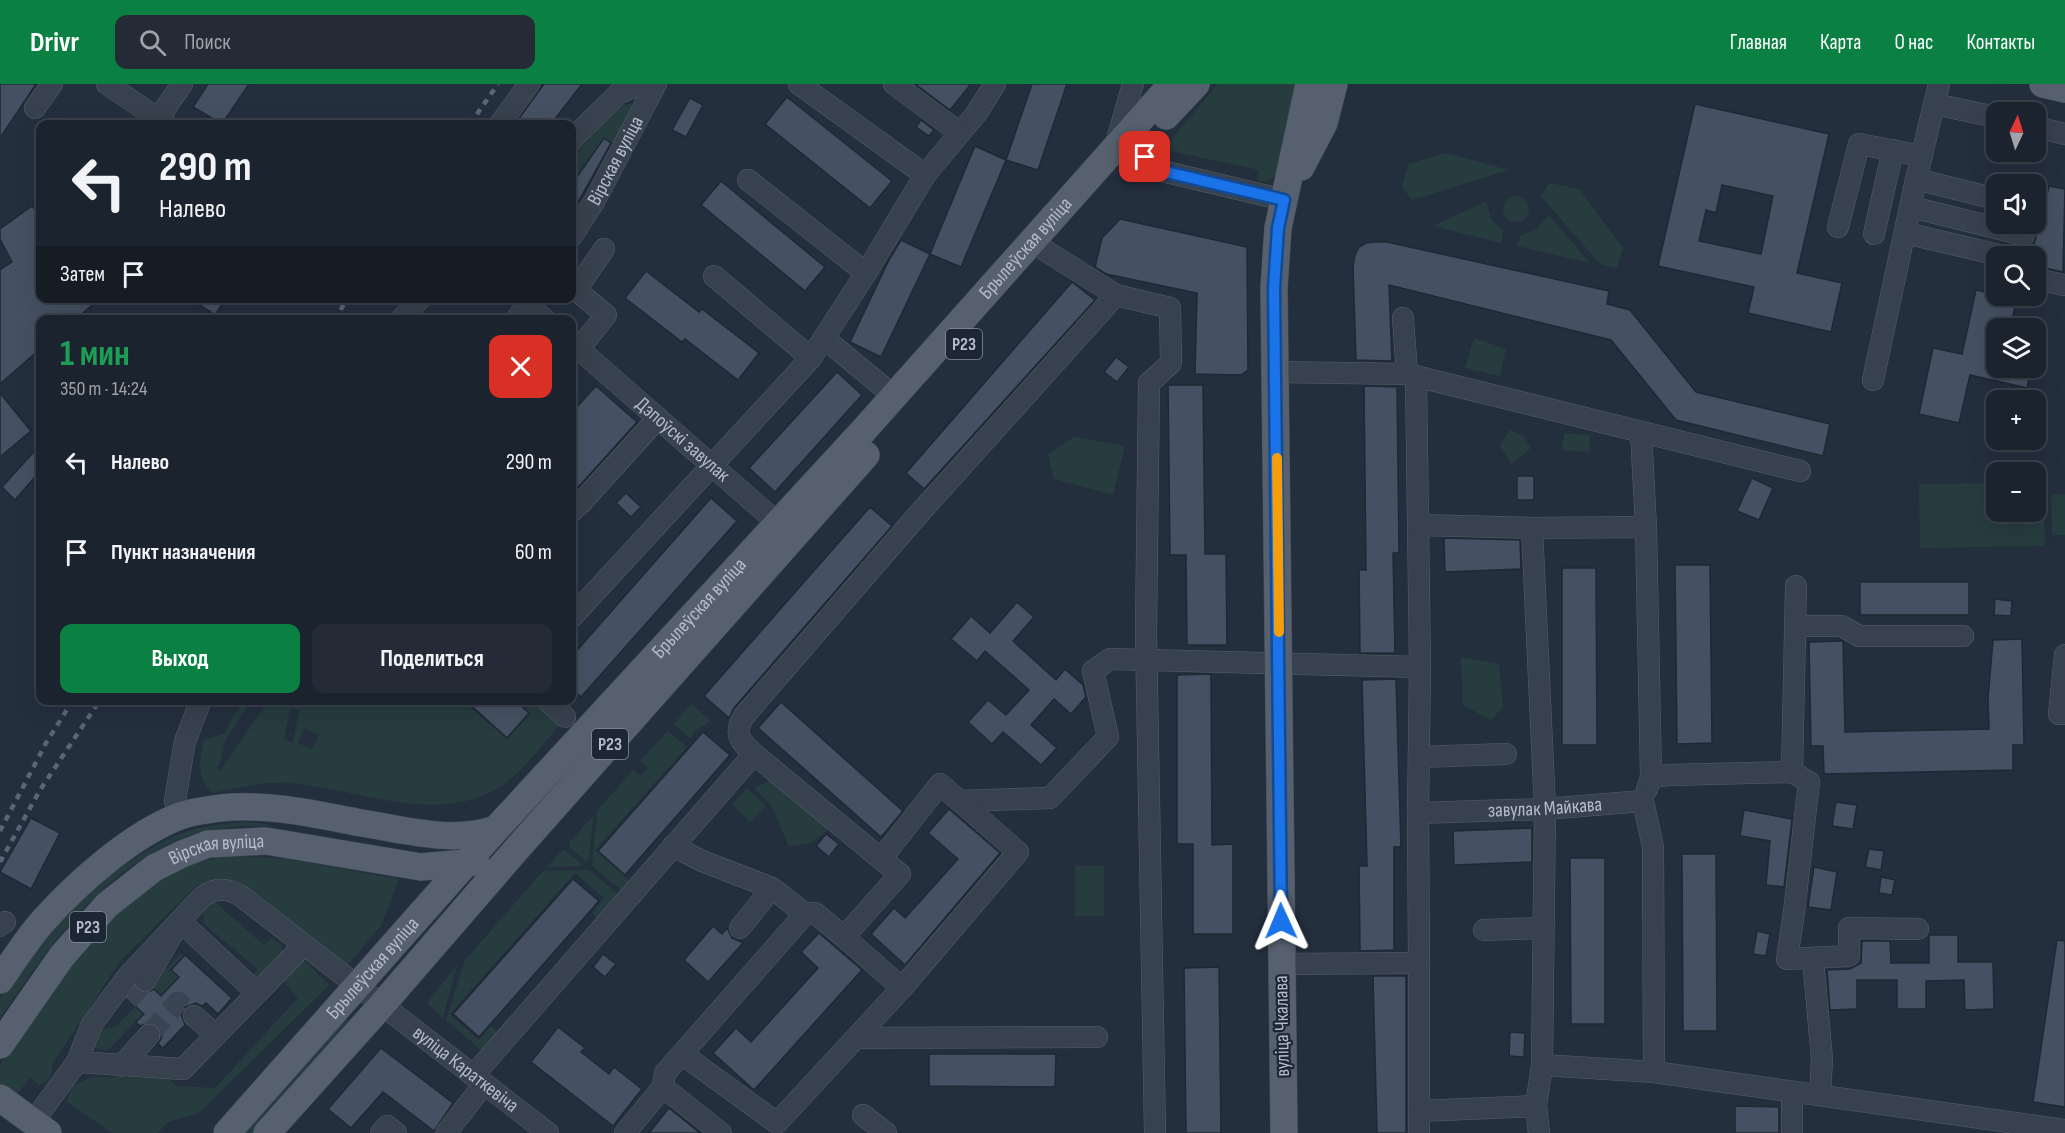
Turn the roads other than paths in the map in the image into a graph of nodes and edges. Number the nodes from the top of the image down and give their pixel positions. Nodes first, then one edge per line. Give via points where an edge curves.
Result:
1 (51, 84) edge
2 (107, 84) edge
3 (182, 84) edge
4 (529, 84) edge
5 (642, 84) edge
6 (656, 84) edge
7 (799, 84) edge
8 (894, 84) edge
9 (995, 84) edge
10 (1132, 84) edge
11 (1172, 84) edge
12 (1196, 84) edge
13 (1309, 84) edge
14 (1334, 84) edge
15 (2043, 84) edge
16 (2065, 89) edge
17 (1937, 94) edge
18 (35, 108) dead end
19 (1986, 113) edge
20 (159, 120) edge
21 (163, 120) edge
22 (503, 120) edge
23 (2046, 129) edge
24 (960, 133) junction
25 (2065, 134) edge
26 (576, 135) edge
27 (1125, 150) junction
28 (1893, 150) junction
29 (1922, 156) junction
30 (924, 176) junction
31 (1916, 179) junction
32 (748, 180) dead end
33 (1986, 196) edge
34 (1284, 200) junction
35 (1911, 207) junction
36 (1838, 227) dead end
37 (576, 230) edge
38 (1905, 232) junction
39 (1874, 234) dead end
40 (2024, 235) dead end
41 (604, 249) dead end
42 (1046, 251) junction
43 (1986, 252) edge
44 (866, 273) junction
45 (714, 276) dead end
46 (2046, 281) edge
47 (2064, 285) edge
48 (576, 290) edge
49 (576, 290) edge
50 (1116, 295) junction
51 (416, 303) edge
52 (405, 315) edge
53 (1403, 318) dead end
54 (825, 339) junction
55 (576, 345) edge
56 (576, 347) edge
57 (811, 358) junction
58 (1275, 372) junction
59 (1412, 375) junction
60 (1873, 380) dead end
61 (894, 396) junction
62 (658, 418) junction
63 (1641, 432) junction
64 (711, 465) junction
65 (1800, 471) dead end
66 (576, 507) edge
67 (1419, 525) junction
68 (1646, 527) junction
69 (1532, 528) junction
70 (785, 530) junction
71 (1796, 586) dead end
72 (576, 613) edge
73 (1795, 626) junction
74 (1963, 636) dead end
75 (2065, 656) edge
76 (1147, 660) junction
77 (1279, 664) junction
78 (1420, 667) junction
79 (199, 705) edge
80 (552, 705) edge
81 (2065, 714) edge
82 (565, 717) dead end
83 (754, 754) junction
84 (1506, 754) dead end
85 (1419, 757) junction
86 (1791, 772) junction
87 (1651, 777) junction
88 (959, 801) junction
89 (1643, 801) junction
90 (1545, 809) junction
91 (1418, 813) junction
92 (182, 815) junction
93 (496, 830) junction
94 (440, 836) junction
95 (673, 846) junction
96 (515, 851) junction
97 (881, 859) junction
98 (467, 864) junction
99 (421, 867) junction
100 (772, 888) junction
101 (432, 904) junction
102 (805, 914) junction
103 (456, 920) junction
104 (180, 921) junction
105 (740, 928) dead end
106 (1544, 928) junction
107 (1918, 929) dead end
108 (1484, 930) dead end
109 (844, 937) junction
110 (303, 946) junction
111 (1813, 959) junction
112 (1419, 963) junction
113 (1282, 964) junction
114 (0, 980) edge
115 (146, 981) tunnel mouth
116 (357, 987) junction
117 (902, 988) junction
118 (257, 993) junction
119 (128, 1000) tunnel mouth
120 (381, 1006) junction
121 (194, 1016) tunnel mouth
122 (92, 1024) junction
123 (149, 1035) tunnel mouth
124 (216, 1035) junction
125 (1097, 1037) dead end
126 (856, 1038) junction
127 (0, 1045) edge
128 (682, 1054) junction
129 (77, 1062) junction
130 (1542, 1065) junction
131 (121, 1066) junction
132 (1654, 1072) junction
133 (478, 1080) junction
134 (663, 1087) junction
135 (1792, 1092) junction
136 (1820, 1095) junction
137 (1536, 1106) junction
138 (1419, 1111) junction
139 (23, 1115) edge
140 (863, 1115) dead end
141 (2065, 1130) edge
142 (227, 1133) edge
143 (267, 1133) edge
144 (381, 1133) edge
145 (396, 1133) edge
146 (446, 1133) edge
147 (548, 1133) edge
148 (625, 1133) edge
149 (721, 1133) edge
150 (886, 1133) edge
151 (1155, 1133) edge
152 (1284, 1133) edge
153 (1419, 1133) edge
154 (1539, 1133) edge
155 (1792, 1133) edge

1 - 18 street
2 - 20 street
3 - 21 street
4 - 22 street
5 - 26 street via 619,93
6 - 37 street, Вірская вуліца
7 - 30 street
8 - 24 street
9 - 24 street
10 - 27 street
11 - 27 main road, Брылеўская вуліца / Р23
12 - 27 main road, Брылеўская вуліца / Р23
13 - 34 main road, вуліца Чкалава
14 - 34 main road, вуліца Чкалава via 1324,123
15 - 16 main road
17 - 19 street
17 - 29 street
23 - 25 street
24 - 30 street
27 - 34 street via 1162,171
27 - 42 main road, Брылеўская вуліца / Р23
27 - 61 main road, Брылеўская вуліца / Р23
28 - 29 street
28 - 36 street via 1859,144
28 - 39 street
29 - 31 street
30 - 44 street
31 - 33 street
31 - 35 street
32 - 44 street
34 - 58 main road, вуліца Чкалава via 1275,259
35 - 38 street
35 - 40 street
38 - 43 street
38 - 60 street
41 - 49 street
42 - 50 street
42 - 70 main road, Брылеўская вуліца / Р23
44 - 54 street
45 - 57 street
46 - 47 street
48 - 55 street via 606,315
50 - 76 street via 1170,308 1171,363 1149,383
50 - 83 street via 744,716 738,732 742,743
51 - 52 street
53 - 59 street
54 - 57 street
54 - 61 street
56 - 62 street, Дэпоўскі завулак
57 - 64 street
58 - 59 street
58 - 77 main road, вуліца Чкалава
59 - 63 street
59 - 67 street
61 - 70 main road, Брылеўская вуліца / Р23
62 - 64 street, Дэпоўскі завулак
62 - 66 street
63 - 65 street
63 - 68 street
64 - 70 street, Дэпоўскі завулак
64 - 72 street
67 - 69 street
67 - 78 street
68 - 69 street
68 - 87 street
69 - 90 street
70 - 93 main road, Брылеўская вуліца / Р23
70 - 96 main road, Брылеўская вуліца / Р23
71 - 73 street
73 - 74 street via 1842,626 1859,636
73 - 86 street
75 - 81 street via 2059,714
76 - 77 street
76 - 88 street via 1110,659 1093,671 1108,737 1050,798
76 - 151 street
77 - 78 street
77 - 113 main road, вуліца Чкалава
78 - 85 street
79 - 92 street via 184,741 175,801
80 - 82 street
83 - 95 street
83 - 97 street
84 - 85 street
85 - 91 street
86 - 87 street
86 - 111 street via 1809,782 1787,959
87 - 89 street
88 - 97 street via 940,784
88 - 117 street via 1018,852
89 - 90 street, завулак Майкава
89 - 132 street via 1653,847
90 - 91 street, завулак Майкава
90 - 106 street
91 - 112 street
92 - 94 main road, Вірская вуліца / Р23 via 258,807
92 - 114 main road, Вірская вуліца / Р23 via 152,830 87,877 42,922
93 - 94 main road, Вірская вуліца / Р23 via 470,836
93 - 98 main road, Брылеўская вуліца
94 - 98 main road
95 - 100 street
95 - 133 street
96 - 98 main road, Вірская вуліца / Р23
96 - 103 main road, Брылеўская вуліца
97 - 109 street via 900,874
98 - 99 main road, Вірская вуліца / Р23
98 - 101 main road, Брылеўская вуліца
98 - 103 main road
99 - 101 main road via 433,878
99 - 127 main road, Вірская вуліца / Р23 via 266,841 208,844 182,854 154,868 107,906 63,956
100 - 102 street
100 - 105 street
101 - 116 main road, Брылеўская вуліца
102 - 109 street via 815,913
102 - 128 street
103 - 120 main road, Брылеўская вуліца
104 - 110 street, вуліца Караткевіча via 212,890 231,891
104 - 115 street
104 - 118 street
104 - 122 street via 128,976
106 - 108 street
106 - 130 street
107 - 111 street via 1849,928 1849,956
109 - 117 street
110 - 116 street, вуліца Караткевіча
110 - 118 street
111 - 136 street via 1822,1059
112 - 113 street
112 - 138 street
113 - 152 main road, вуліца Чкалава
116 - 120 street, вуліца Караткевіча
116 - 142 main road, Брылеўская вуліца
117 - 126 street
118 - 124 street
119 - 122 street
120 - 133 street, вуліца Караткевіча
120 - 143 main road, Брылеўская вуліца
121 - 124 street
122 - 129 street
123 - 131 street
124 - 131 street via 183,1069
125 - 126 street
126 - 128 street via 777,1123
128 - 134 street via 665,1073
129 - 131 street
129 - 139 street
130 - 132 street
130 - 137 street
132 - 135 street
133 - 146 street
133 - 147 street, вуліца Караткевіча
134 - 148 street
134 - 149 street
135 - 136 street
135 - 155 street
136 - 141 street
137 - 138 street
137 - 154 street
138 - 153 street
140 - 150 street
144 - 145 street via 387,1126

